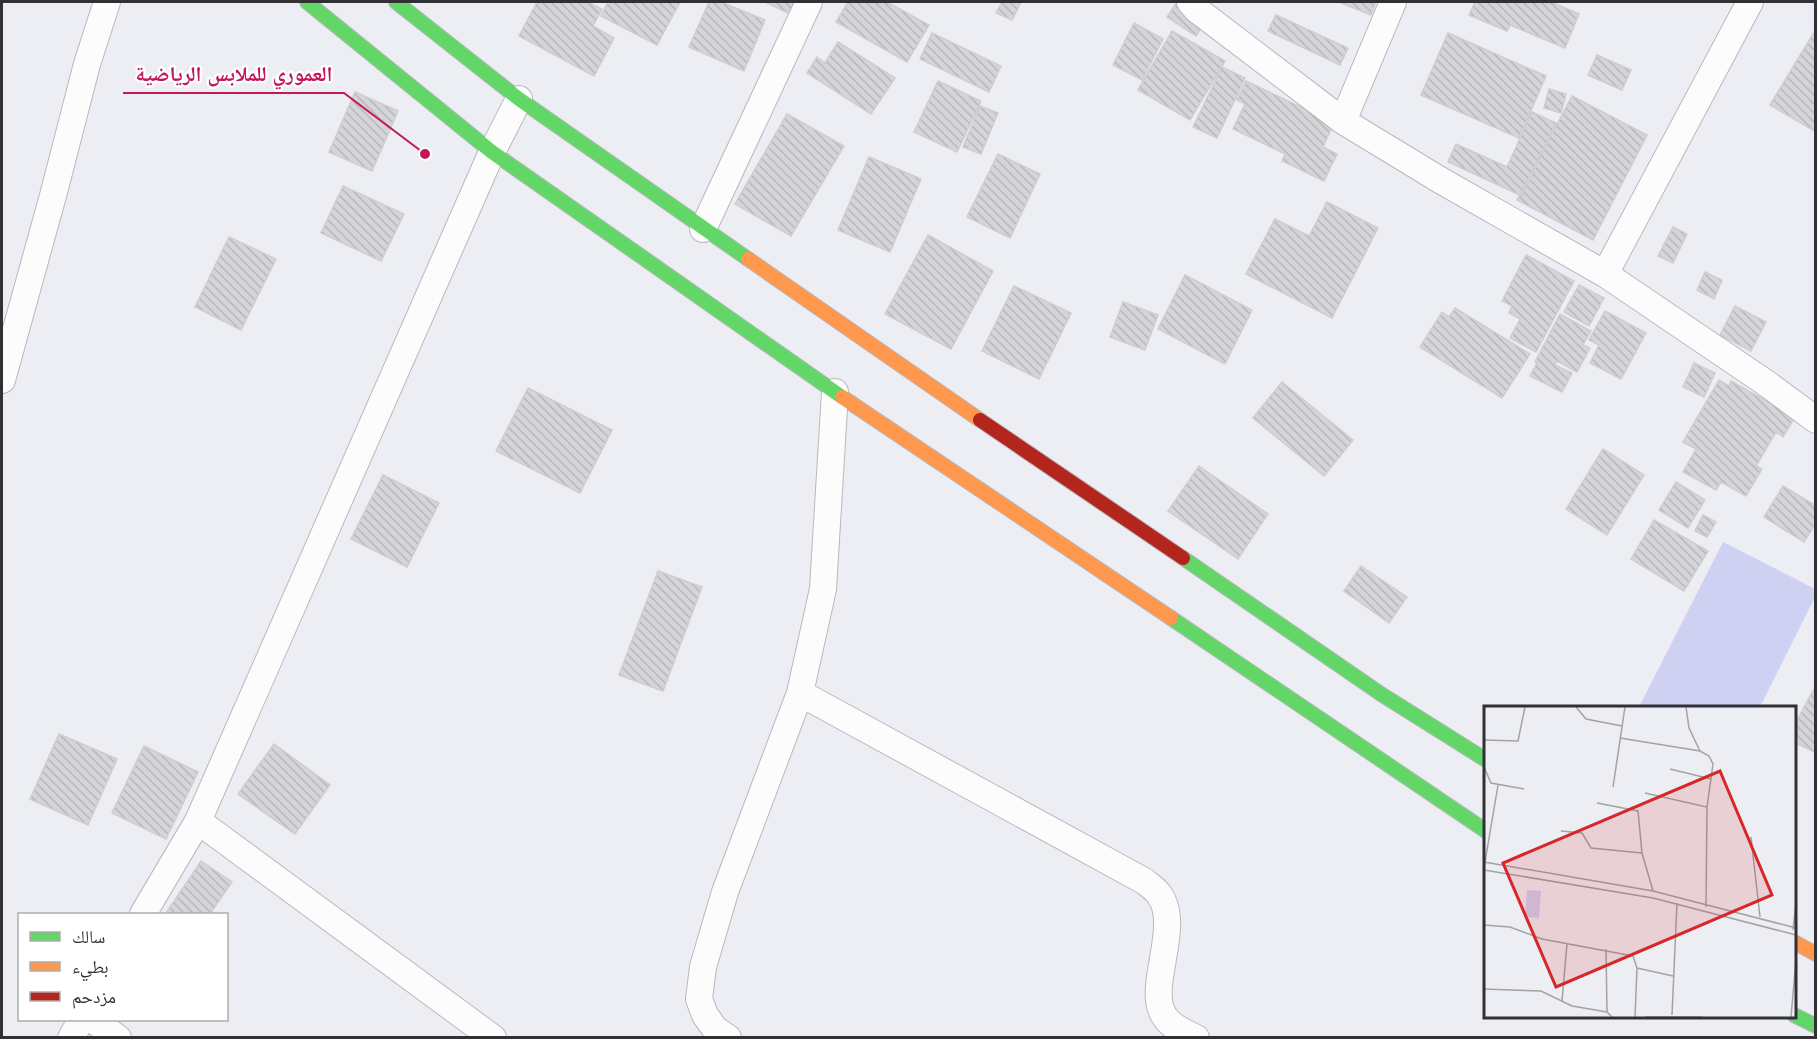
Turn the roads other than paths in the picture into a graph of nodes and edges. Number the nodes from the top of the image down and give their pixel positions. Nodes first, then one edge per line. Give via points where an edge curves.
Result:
1 (107, 2) edge
2 (307, 2) edge
3 (396, 2) edge
4 (809, 2) edge
5 (1190, 2) edge
6 (1393, 2) edge
7 (1750, 2) edge
8 (519, 99) junction
9 (1343, 121) junction
10 (492, 152) junction
11 (703, 230) junction
12 (1605, 274) junction
13 (2, 380) edge
14 (835, 392) junction
15 (1815, 420) edge
16 (800, 693) junction
17 (1484, 759) edge
18 (198, 821) junction
19 (1484, 830) edge
20 (144, 913) edge
21 (1796, 943) edge
22 (1815, 954) edge
23 (1796, 1016) edge
24 (80, 1021) edge
25 (94, 1021) edge
26 (1815, 1026) edge
27 (71, 1038) edge
28 (118, 1038) edge
29 (493, 1038) edge
30 (728, 1038) edge
31 (1196, 1038) edge

1 - 13 street
2 - 10 main road
3 - 8 main road
4 - 11 street
5 - 9 street
6 - 9 street
7 - 12 street
8 - 10 street
8 - 11 main road
9 - 12 street
10 - 14 main road
10 - 18 street
11 - 17 main road via 1381,694
12 - 15 street
14 - 16 street via 823,589
14 - 19 main road
16 - 30 street via 725,892 703,967 699,999 715,1029
16 - 31 street via 1144,881 1159,894 1167,931 1159,1002 1163,1016 1173,1026
18 - 20 street
18 - 29 street
21 - 22 main road
23 - 26 main road
24 - 27 street
25 - 28 street

